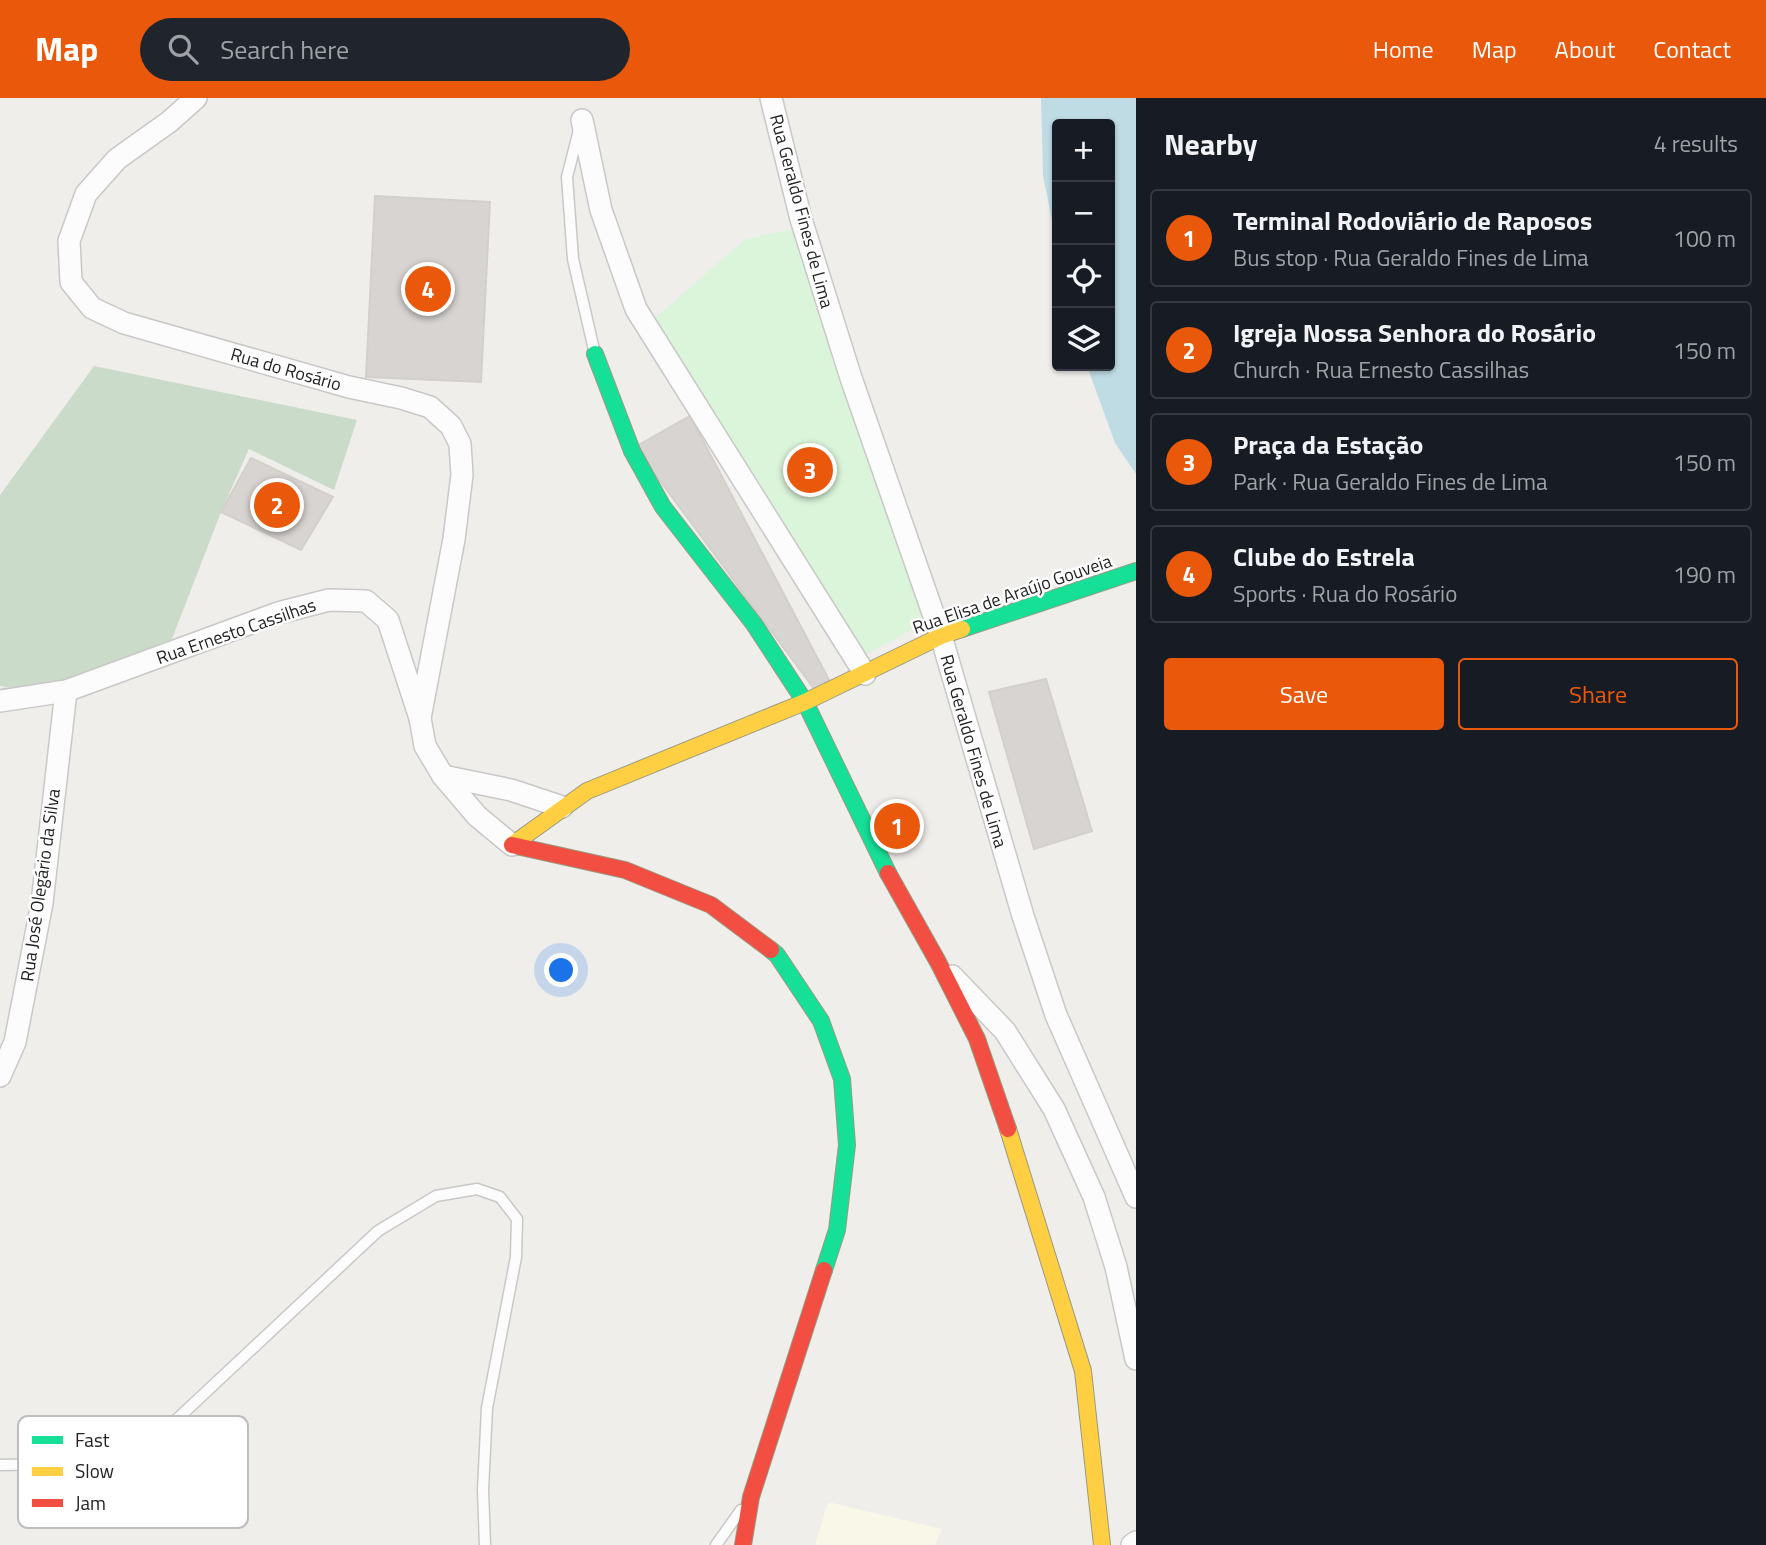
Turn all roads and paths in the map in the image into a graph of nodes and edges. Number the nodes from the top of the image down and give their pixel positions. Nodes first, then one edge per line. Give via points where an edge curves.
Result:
1 (196, 98) edge
2 (771, 98) edge
3 (582, 120) joint
4 (595, 354) joint
5 (1136, 571) edge
6 (941, 636) junction
7 (865, 674) junction
8 (66, 691) junction
9 (0, 701) edge
10 (805, 702) junction
11 (420, 718) junction
12 (443, 776) junction
13 (562, 807) junction
14 (512, 845) junction
15 (938, 962) junction
16 (0, 1076) edge
17 (1136, 1197) edge
18 (1136, 1359) edge
19 (180, 1416) edge
20 (0, 1465) edge
21 (18, 1465) edge
22 (751, 1497) junction
23 (485, 1545) edge
24 (716, 1545) edge
25 (743, 1545) edge
26 (1102, 1545) edge

1 - 11 street, Rua do Rosário via 117,159 86,194 69,241 71,282 92,307 124,323 421,404 451,426 460,444 462,475
2 - 6 street, Rua Geraldo Fines de Lima via 800,219
3 - 4 lane via 567,177 573,259
3 - 7 street via 601,210 636,309
4 - 10 main road via 632,451 663,507 754,624
5 - 6 main road, Rua Elisa de Araújo Gouveia
6 - 7 main road, Rua Elisa de Araújo Gouveia
6 - 17 street, Rua Geraldo Fines de Lima via 1056,1015
7 - 10 main road
8 - 9 street, Rua Ernesto Cassilhas
8 - 11 street, Rua Ernesto Cassilhas via 278,613 329,600 366,601 387,620
8 - 16 street, Rua José Olegário da Silva via 42,903 15,1042
10 - 13 main road via 587,791
10 - 15 main road via 892,880
11 - 12 street, Rua Ernesto Cassilhas via 425,746
12 - 13 street via 511,790
12 - 14 street, Rua Ernesto Cassilhas via 477,816
13 - 14 main road
14 - 22 main road via 625,870 711,905 777,955 821,1021 842,1079 847,1145 838,1230
15 - 18 street via 1005,1031 1054,1109 1094,1197 1116,1267
15 - 26 main road via 981,1051 1083,1371
19 - 23 lane via 378,1231 436,1196 477,1189 500,1197 517,1219 516,1257 486,1408
20 - 21 lane
22 - 24 lane
22 - 25 main road

